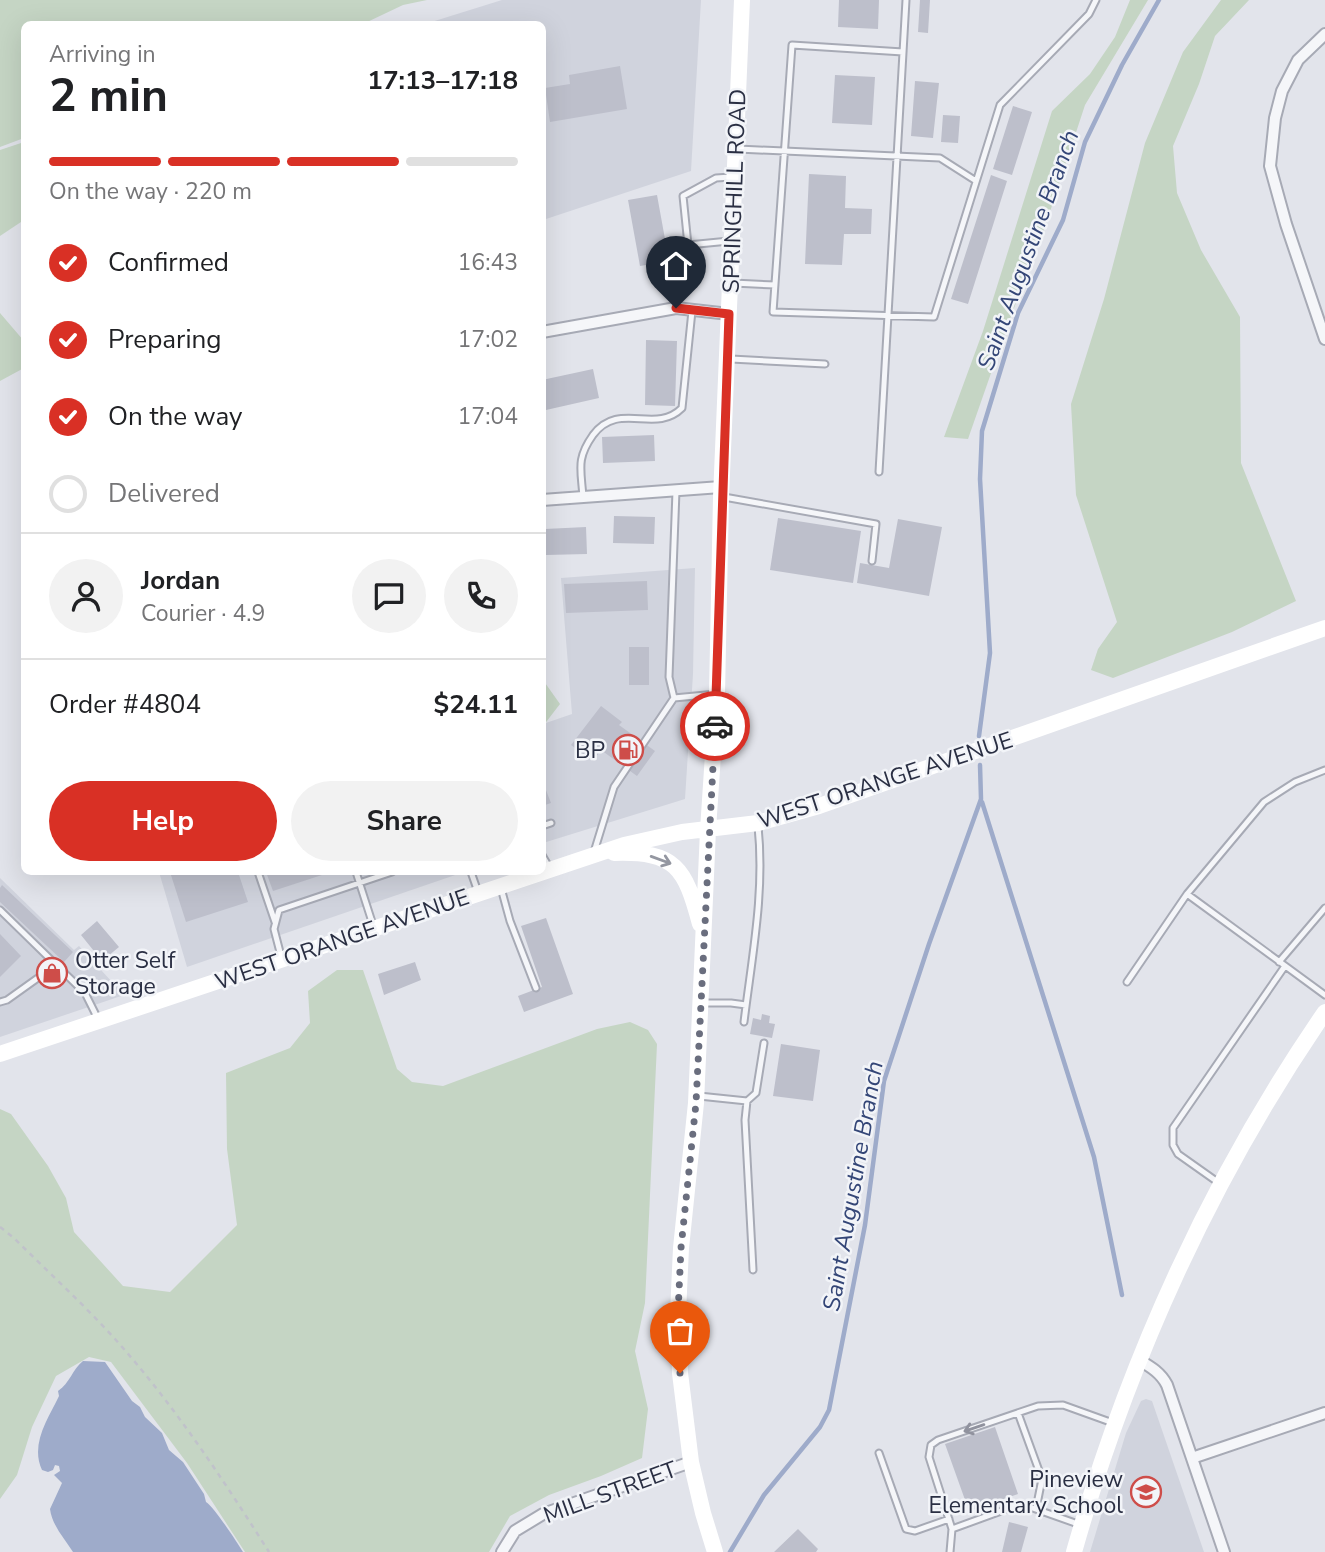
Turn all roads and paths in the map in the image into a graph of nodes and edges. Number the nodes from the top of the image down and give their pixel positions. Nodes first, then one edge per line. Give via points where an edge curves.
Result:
1 (741, 0) edge
2 (906, 0) edge
3 (1096, 0) edge
4 (1325, 34) edge
5 (903, 52) junction
6 (736, 149) junction
7 (784, 151) junction
8 (897, 157) junction
9 (734, 177) junction
10 (976, 180) junction
11 (732, 241) junction
12 (730, 282) junction
13 (775, 285) junction
14 (692, 309) junction
15 (729, 314) junction
16 (888, 315) junction
17 (546, 331) edge
18 (1325, 338) edge
19 (727, 359) junction
20 (825, 364) dead end
21 (879, 472) dead end
22 (676, 491) junction
23 (721, 492) junction
24 (583, 497) junction
25 (546, 500) edge
26 (872, 561) dead end
27 (1325, 628) edge
28 (717, 694) junction
29 (674, 698) junction
30 (1325, 770) edge
31 (551, 823) dead end
32 (758, 823) junction
33 (546, 825) edge
34 (708, 830) junction
35 (593, 855) junction
36 (547, 862) edge
37 (259, 875) edge
38 (357, 875) edge
39 (383, 875) edge
40 (472, 875) edge
41 (522, 875) edge
42 (359, 883) junction
43 (500, 886) junction
44 (479, 894) junction
45 (1187, 894) junction
46 (1325, 908) edge
47 (0, 910) edge
48 (275, 923) junction
49 (374, 929) junction
50 (703, 937) junction
51 (282, 960) junction
52 (1279, 962) junction
53 (56, 965) junction
54 (1285, 966) junction
55 (1127, 982) dead end
56 (536, 988) dead end
57 (1325, 995) edge
58 (0, 1002) edge
59 (701, 1003) junction
60 (746, 1005) junction
61 (1325, 1012) edge
62 (99, 1021) junction
63 (744, 1022) dead end
64 (764, 1043) dead end
65 (0, 1054) edge
66 (696, 1095) junction
67 (747, 1101) junction
68 (1222, 1185) junction
69 (0, 1227) edge
70 (753, 1270) dead end
71 (1139, 1360) junction
72 (1018, 1413) junction
73 (1325, 1413) edge
74 (1115, 1423) junction
75 (879, 1453) dead end
76 (1192, 1458) junction
77 (691, 1462) junction
78 (1036, 1509) junction
79 (949, 1519) junction
80 (1081, 1525) junction
81 (952, 1529) junction
82 (269, 1552) edge
83 (502, 1552) edge
84 (715, 1552) edge
85 (950, 1552) edge
86 (1074, 1552) edge
87 (1224, 1552) edge

1 - 6 main road, SPRINGHILL ROAD
2 - 5 lane
3 - 10 lane via 1089,14 1000,104
4 - 18 street via 1298,60 1282,91 1270,166
5 - 7 lane via 792,45
5 - 8 lane
6 - 7 lane
6 - 9 main road, SPRINGHILL ROAD
7 - 8 lane
7 - 13 lane
8 - 10 lane via 940,158
8 - 16 lane
9 - 11 main road, SPRINGHILL ROAD
9 - 11 lane via 716,178 683,196 688,245
10 - 16 lane via 934,317
11 - 12 main road, SPRINGHILL ROAD
12 - 13 lane
12 - 15 main road, SPRINGHILL ROAD
13 - 16 lane via 773,312
14 - 15 street
14 - 17 street via 655,311
14 - 24 lane via 682,408 662,419 612,418 601,424 583,448
15 - 19 main road, SPRINGHILL ROAD
16 - 21 lane
19 - 20 lane
19 - 23 main road, SPRINGHILL ROAD
22 - 23 street
22 - 24 street
22 - 29 lane via 669,677
23 - 26 lane via 876,524
23 - 28 main road, SPRINGHILL ROAD
24 - 25 street
27 - 32 main road, WEST ORANGE AVENUE via 819,806
28 - 29 lane
28 - 34 main road, SPRINGHILL ROAD
29 - 35 lane via 614,787
30 - 45 lane via 1294,782 1264,802
31 - 33 lane
32 - 34 main road, WEST ORANGE AVENUE
32 - 60 lane via 759,908
34 - 35 main road, WEST ORANGE AVENUE via 651,838
34 - 50 main road, SPRINGHILL ROAD
35 - 36 main road, WEST ORANGE AVENUE
35 -> 50 main road via 643,854 677,867
37 - 48 lane
38 - 42 lane
39 - 42 lane
40 - 44 lane
41 - 43 main road, WEST ORANGE AVENUE
42 - 48 lane via 279,910
42 - 49 lane
43 - 44 main road, WEST ORANGE AVENUE
43 - 56 lane
44 - 49 main road, WEST ORANGE AVENUE
45 - 52 lane
45 - 55 lane
46 - 52 lane
47 - 53 lane
48 - 51 lane
49 - 51 main road, WEST ORANGE AVENUE
50 - 59 main road, SPRINGHILL ROAD
51 - 62 main road, WEST ORANGE AVENUE
52 - 54 lane
53 - 58 lane
53 - 62 lane via 85,993
54 - 57 lane
54 - 68 lane via 1173,1128 1172,1145 1178,1154
59 - 60 lane
59 - 66 main road, SPRINGHILL ROAD
60 - 63 lane
61 - 68 main road via 1277,1085
62 - 65 main road, WEST ORANGE AVENUE
64 - 67 lane via 756,1094
66 - 67 lane
66 - 77 main road, SPRINGHILL ROAD via 678,1313
67 - 70 lane
68 - 71 main road
69 - 82 path via 122,1347 188,1429
71 - 74 main road
71 - 76 street via 1163,1378
72 - 74 lane via 1063,1405
72 - 78 lane via 1042,1479
72 -> 79 lane via 931,1446 929,1457
73 - 76 street
74 - 80 main road
75 - 79 lane via 906,1529 915,1531
76 - 87 street
77 - 83 street, MILL STREET via 543,1514 515,1531
77 - 84 main road, SPRINGHILL ROAD
78 - 80 lane
78 - 81 lane via 1015,1506
79 - 81 lane
80 - 86 main road
81 - 85 lane

